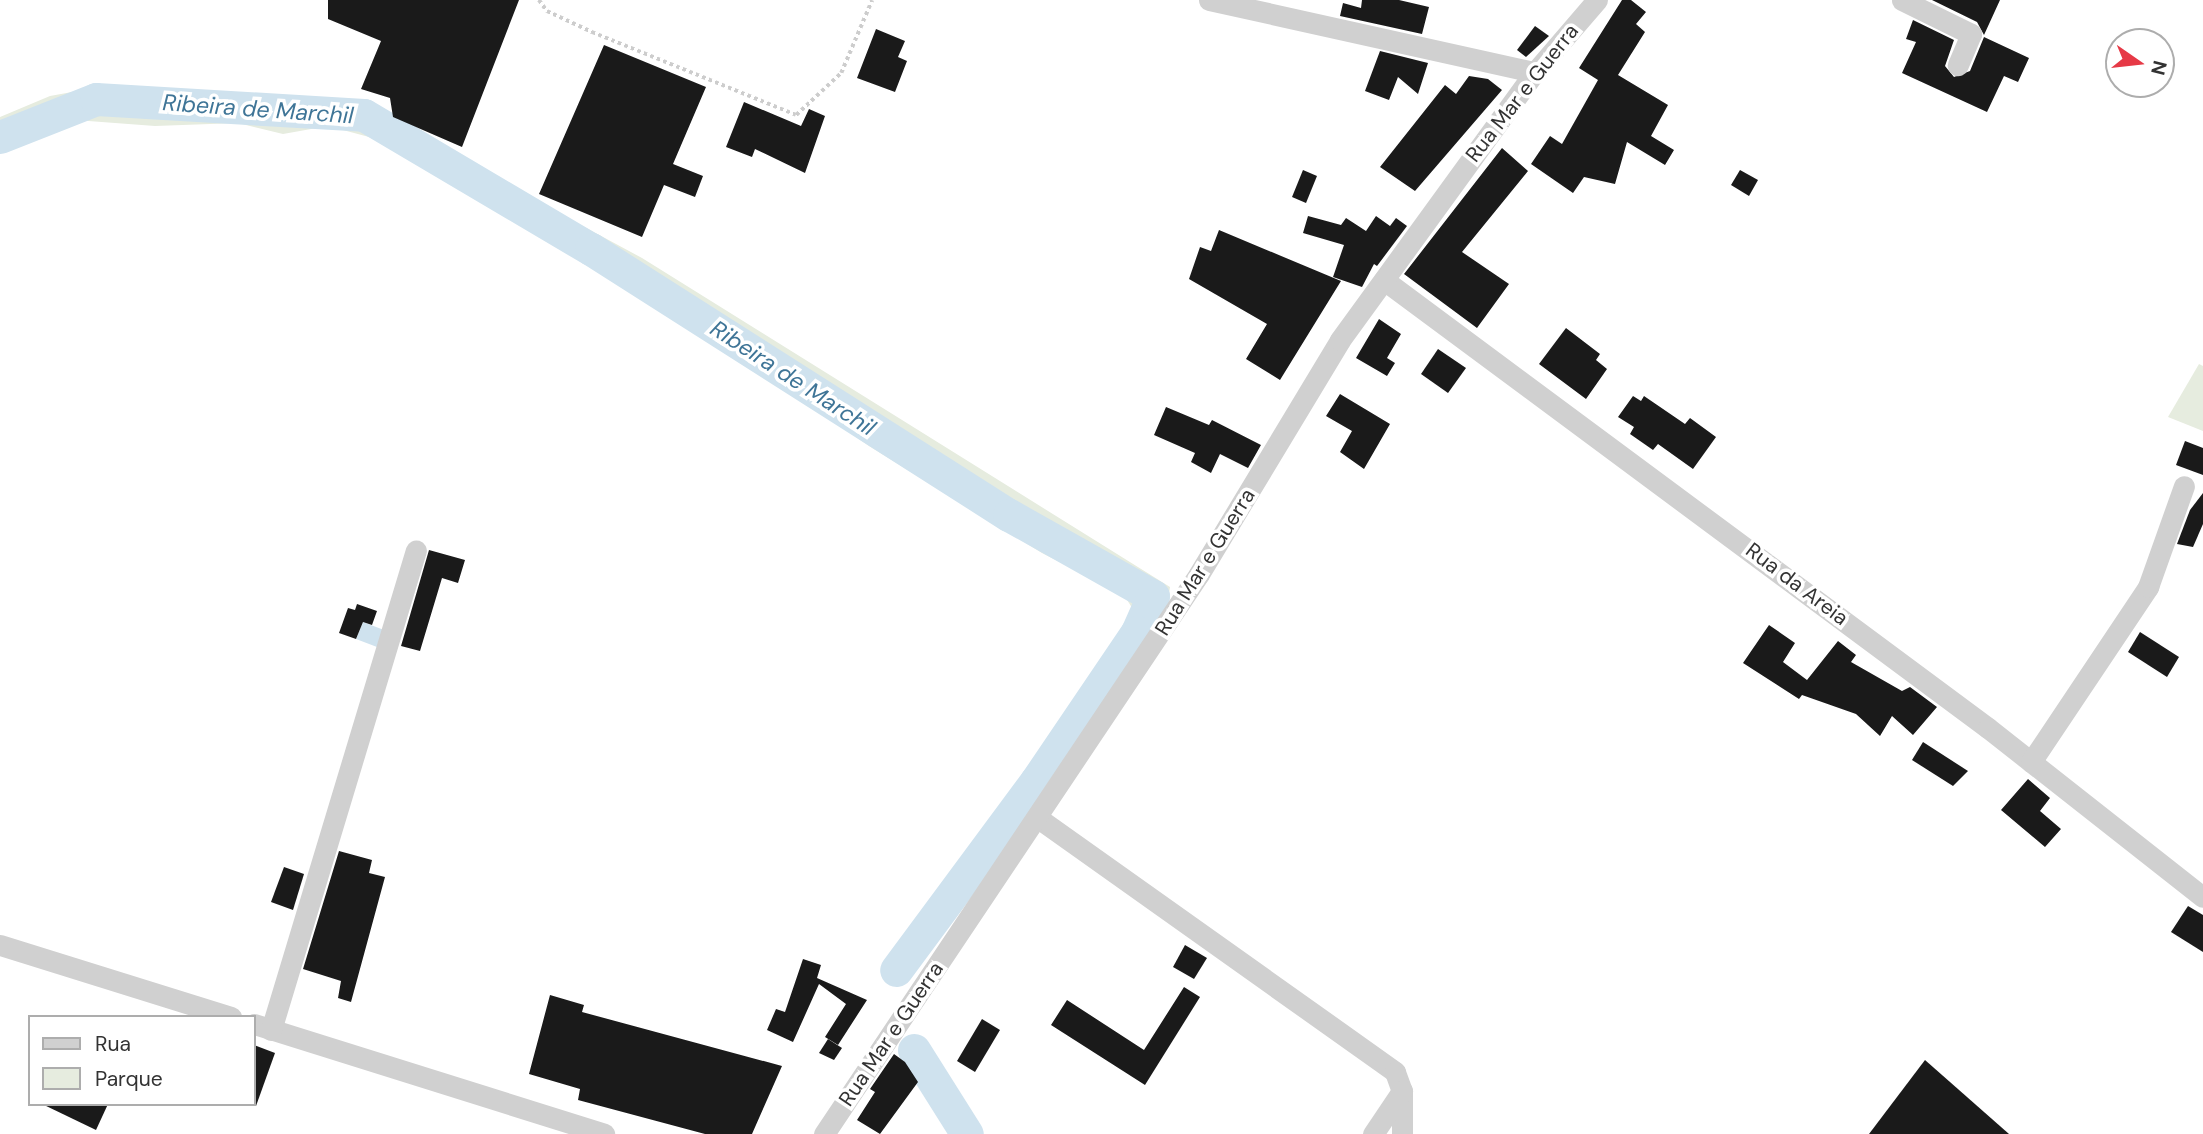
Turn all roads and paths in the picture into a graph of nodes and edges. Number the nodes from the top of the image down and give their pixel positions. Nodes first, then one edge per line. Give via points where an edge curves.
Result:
1 (539, 0) edge
2 (872, 0) edge
3 (1209, 0) edge
4 (1597, 0) edge
5 (1902, 0) edge
6 (1958, 65) dead end
7 (1535, 72) junction
8 (1384, 280) junction
9 (2184, 486) dead end
10 (416, 550) dead end
11 (2031, 762) junction
12 (1038, 818) junction
13 (2203, 897) edge
14 (0, 945) edge
15 (226, 1015) edge
16 (262, 1027) edge
17 (1402, 1091) junction
18 (604, 1134) edge
19 (824, 1134) edge
20 (1373, 1134) edge
21 (1402, 1134) edge

1 - 2 path via 547,11 592,32 796,115 841,73
3 - 7 street
4 - 7 street, Rua Mar e Guerra
5 - 6 street via 1971,34
7 - 8 street, Rua Mar e Guerra
8 - 11 street, Rua da Areia
8 - 12 street, Rua Mar e Guerra via 1340,340 1199,574
9 - 11 street via 2148,587
10 - 16 street
11 - 13 street, Rua da Areia
12 - 17 street via 1395,1072
12 - 19 street, Rua Mar e Guerra
14 - 15 street
16 - 18 street
17 - 20 street
17 - 21 street

